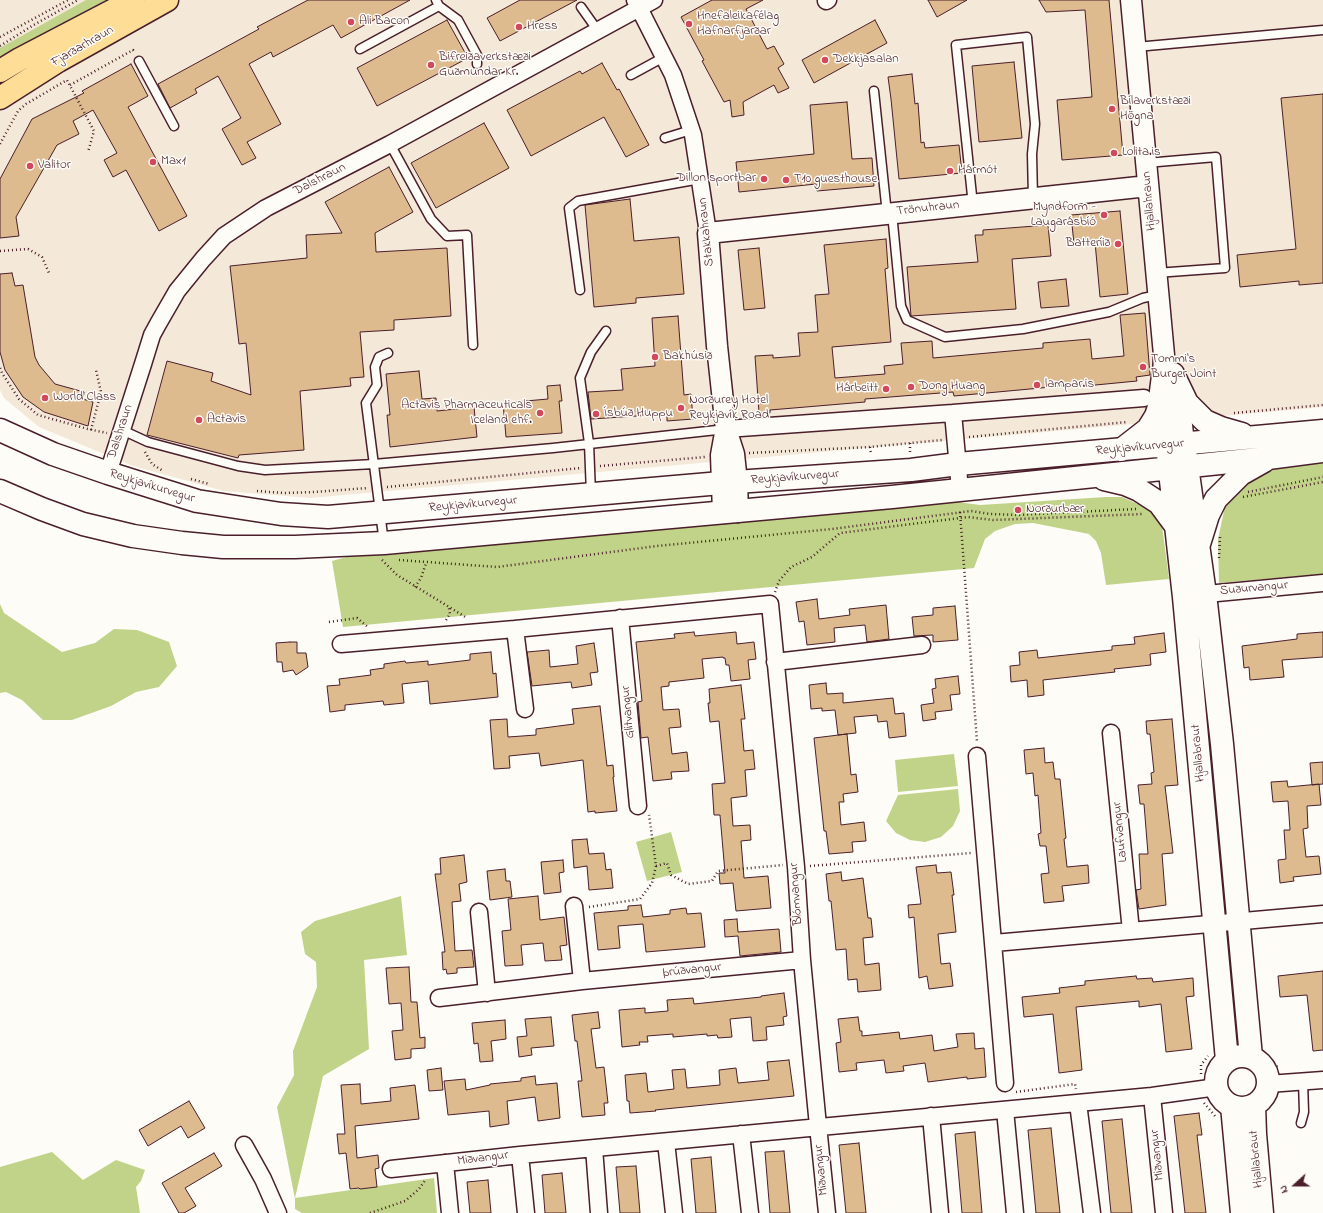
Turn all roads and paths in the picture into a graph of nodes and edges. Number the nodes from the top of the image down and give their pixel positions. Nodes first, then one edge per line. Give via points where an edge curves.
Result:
1 (68, 0) edge
2 (78, 0) edge
3 (133, 0) edge
4 (167, 0) edge
5 (654, 0) edge
6 (1131, 0) edge
7 (438, 3) edge
8 (637, 4) edge
9 (581, 7) dead end
10 (1323, 30) edge
11 (598, 31) junction
12 (0, 37) edge
13 (0, 46) edge
14 (1135, 47) junction
15 (360, 49) dead end
16 (664, 57) junction
17 (139, 61) joint
18 (477, 64) dead end
19 (0, 71) edge
20 (631, 75) dead end
21 (70, 85) junction
22 (874, 91) dead end
23 (0, 98) edge
24 (174, 126) dead end
25 (691, 130) junction
26 (666, 138) dead end
27 (0, 144) edge
28 (390, 144) junction
29 (88, 152) dead end
30 (1146, 163) junction
31 (700, 179) junction
32 (1148, 186) junction
33 (1033, 198) junction
34 (973, 205) junction
35 (890, 214) junction
36 (708, 233) junction
37 (0, 251) edge
38 (49, 272) dead end
39 (1156, 273) junction
40 (580, 290) dead end
41 (1158, 296) junction
42 (606, 331) dead end
43 (473, 344) dead end
44 (388, 353) dead end
45 (0, 368) edge
46 (1167, 368) junction
47 (96, 370) dead end
48 (1144, 398) dead end
49 (1323, 405) edge
50 (953, 413) junction
51 (1229, 413) dead end
52 (1130, 422) dead end
53 (726, 429) junction
54 (0, 430) edge
55 (91, 430) junction
56 (115, 431) junction
57 (1323, 431) edge
58 (1251, 437) junction
59 (955, 438) junction
60 (589, 444) junction
61 (1175, 444) junction
62 (870, 447) junction
63 (1121, 450) junction
64 (145, 451) dead end
65 (1323, 451) edge
66 (871, 454) dead end
67 (727, 455) junction
68 (1268, 458) junction
69 (374, 464) junction
70 (958, 464) junction
71 (590, 467) junction
72 (1178, 467) junction
73 (108, 473) junction
74 (169, 473) dead end
75 (1093, 476) junction
76 (186, 478) dead end
77 (1323, 482) edge
78 (729, 483) junction
79 (215, 485) dead end
80 (377, 487) junction
81 (1226, 489) junction
82 (960, 490) junction
83 (254, 491) dead end
84 (0, 492) edge
85 (591, 495) junction
86 (1152, 498) junction
87 (730, 512) junction
88 (913, 512) dead end
89 (960, 512) junction
90 (381, 514) junction
91 (913, 518) junction
92 (960, 518) junction
93 (913, 524) junction
94 (1177, 527) junction
95 (839, 528) junction
96 (1221, 531) dead end
97 (840, 533) junction
98 (1198, 547) junction
99 (387, 555) junction
100 (1219, 562) dead end
101 (426, 563) junction
102 (1323, 583) edge
103 (415, 587) junction
104 (1194, 596) junction
105 (770, 604) junction
106 (449, 608) junction
107 (620, 618) junction
108 (461, 620) dead end
109 (453, 621) dead end
110 (329, 622) dead end
111 (369, 628) dead end
112 (515, 629) junction
113 (341, 644) dead end
114 (922, 645) dead end
115 (775, 662) junction
116 (525, 709) dead end
117 (1110, 733) dead end
118 (976, 752) joint
119 (637, 803) joint
120 (978, 852) dead end
121 (796, 865) junction
122 (656, 866) junction
123 (574, 908) joint
124 (480, 912) dead end
125 (1323, 914) edge
126 (1238, 922) junction
127 (1214, 923) junction
128 (1131, 931) junction
129 (994, 943) junction
130 (802, 960) junction
131 (582, 981) junction
132 (486, 993) junction
133 (439, 998) dead end
134 (1251, 1057) junction
135 (1227, 1060) junction
136 (1323, 1080) edge
137 (1303, 1082) junction
138 (1005, 1083) dead end
139 (1268, 1084) junction
140 (1217, 1087) junction
141 (1152, 1096) junction
142 (1078, 1103) junction
143 (1254, 1105) junction
144 (1232, 1106) junction
145 (1005, 1110) junction
146 (931, 1116) junction
147 (1301, 1123) dead end
148 (818, 1126) junction
149 (741, 1134) junction
150 (666, 1142) junction
151 (244, 1146) dead end
152 (594, 1148) junction
153 (520, 1155) junction
154 (438, 1164) junction
155 (391, 1169) dead end
156 (278, 1213) edge
157 (370, 1213) edge
158 (450, 1213) edge
159 (526, 1213) edge
160 (599, 1213) edge
161 (674, 1213) edge
162 (750, 1213) edge
163 (827, 1213) edge
164 (940, 1213) edge
165 (1015, 1213) edge
166 (1092, 1213) edge
167 (1164, 1213) edge
168 (1242, 1213) edge
169 (1262, 1213) edge

1 - 12 path
2 - 13 path
3 - 19 main road, Fjarðarhraun
4 - 23 main road, Fjarðarhraun
5 - 8 street, Dalshraun
6 - 14 street, Hjallahraun
7 - 15 lane
7 - 18 lane via 458,20 477,55
8 - 11 street, Dalshraun
8 - 16 street, Stakkahraun
9 - 11 lane
10 - 14 lane
11 - 28 street, Dalshraun
14 - 30 street, Hjallahraun
16 - 20 lane
16 - 25 street, Stakkahraun via 673,75
17 - 21 path via 133,50
17 - 24 lane
21 - 27 path via 67,80 26,104 18,111
21 - 29 path via 94,131
22 - 35 lane
25 - 26 lane
25 - 31 street, Stakkahraun
28 - 43 lane via 431,219 447,236 467,235
28 - 56 street, Dalshraun via 266,208 224,236 177,291 158,324
30 - 32 street, Hjallahraun
30 - 39 lane via 1216,157 1225,268
31 - 36 street, Stakkahraun
31 - 40 lane via 578,201 569,208
32 - 33 street, Trönuhraun
32 - 39 street, Hjallahraun
33 - 34 street, Trönuhraun
33 - 34 lane via 1034,124 1027,37 956,45
34 - 35 street, Trönuhraun
35 - 36 street, Trönuhraun
35 - 41 lane via 901,306 907,320 945,337 1023,329 1109,312 1143,298
36 - 53 street, Stakkahraun
37 - 38 path via 28,248 42,257
39 - 41 street, Hjallahraun
41 - 46 street, Hjallahraun
42 - 60 lane via 591,352 580,378
44 - 69 lane via 379,357 375,367 377,385 366,403
45 - 55 path via 18,399 38,415
46 - 58 main road via 1187,403 1205,421
46 - 61 street, Hjallahraun
46 - 63 main road via 1156,416 1148,429
47 - 55 path via 101,392
48 - 50 street
49 - 51 path
50 - 53 street
50 - 59 street
52 - 59 path
53 - 60 lane
53 - 67 street, Stakkahraun
54 - 73 main road, Reykjavíkurvegur via 54,454
55 - 56 path
56 - 69 lane via 238,466 265,470
56 - 73 street, Dalshraun
57 - 58 main road, Reykjavíkurvegur
58 - 61 main road, Reykjavíkurvegur
59 - 62 path
59 - 70 street
60 - 69 lane
60 - 71 lane
61 - 63 main road, Reykjavíkurvegur
61 - 72 main road, Hjallabraut
62 - 66 path
62 - 67 path
63 - 70 main road, Reykjavíkurvegur
64 - 74 path via 152,464
65 - 68 main road, Reykjavíkurvegur
67 - 71 path
67 - 78 street, Stakkahraun
68 - 72 main road, Reykjavíkurvegur
68 - 81 main road via 1241,474
69 - 80 lane
70 - 78 main road, Reykjavíkurvegur via 911,470
70 - 82 street
71 - 80 path
71 - 85 lane
72 - 75 main road, Reykjavíkurvegur
72 - 94 main road, Hjallabraut
72 - 98 main road, Hjallabraut
73 - 90 main road, Reykjavíkurvegur via 197,501 281,514 328,517
75 - 82 main road, Reykjavíkurvegur
75 - 86 main road via 1125,484
76 - 79 path
77 - 81 path via 1246,497 1238,496
78 - 85 main road, Reykjavíkurvegur
78 - 87 street, Stakkahraun
80 - 83 path via 284,493
80 - 90 lane
81 - 98 main road via 1216,499 1208,515
82 - 87 main road, Reykjavíkurvegur
84 - 99 main road, Reykjavíkurvegur via 83,524 133,536 223,547 295,547
85 - 90 main road, Reykjavíkurvegur
86 - 89 path via 1138,509 1018,514
86 - 92 path via 1149,509 1142,514 992,520
86 - 94 main road via 1159,503
87 - 99 main road, Reykjavíkurvegur
88 - 91 path
89 - 91 path
89 - 92 path
90 - 99 lane
91 - 93 path
91 - 95 path
92 - 93 path
92 - 118 path
93 - 97 path
94 - 104 main road, Hjallabraut
95 - 97 path
95 - 101 path via 657,546 497,567
96 - 100 path
97 - 105 path via 812,557 791,567 780,581
98 - 104 main road, Hjallabraut
99 - 101 path
99 - 103 path via 397,575
101 - 103 path
102 - 104 street, Suðurvangur
103 - 106 path
104 - 126 main road, Hjallabraut via 1222,744
104 - 127 main road, Hjallabraut
105 - 107 street
105 - 115 street, Blómvangur
106 - 108 path via 468,619
106 - 109 path via 450,614 445,621
107 - 112 street
107 - 119 street, Glitvangur
110 - 111 path via 357,618
112 - 113 street
112 - 116 street
114 - 115 street
115 - 121 street, Blómvangur
117 - 128 street, Laufvangur
118 - 129 street
119 - 122 path via 649,811
120 - 121 path
121 - 122 path via 718,870 712,881 688,884 671,876 667,863
121 - 130 street, Blómvangur
122 - 123 path via 652,883 640,899
123 - 131 street
124 - 132 street
125 - 126 street
126 - 127 street
126 - 134 main road, Hjallabraut
127 - 128 street
127 - 135 main road, Hjallabraut
128 - 129 street
129 - 138 street
130 - 131 street, Þrúðvangur
130 - 148 street, Blómvangur
131 - 132 street, Þrúðvangur
132 - 133 street, Þrúðvangur
134 - 135 main road via 1241,1056
134 - 139 main road via 1261,1063 1267,1073
135 - 140 main road via 1217,1075
136 - 137 street
137 - 139 street
137 - 147 lane via 1304,1112
139 - 143 main road via 1264,1096
140 - 141 street, Miðvangur
140 - 144 main road via 1220,1095
141 - 142 street, Miðvangur
141 - 167 street, Miðvangur
142 - 145 street, Miðvangur
142 - 166 street
143 - 144 main road via 1247,1108
143 - 169 main road, Hjallabraut
144 - 168 main road, Hjallabraut
145 - 146 street, Miðvangur
145 - 165 street
146 - 148 street, Miðvangur
146 - 164 street
148 - 149 street, Miðvangur
148 - 163 street, Miðvangur
149 - 150 street, Miðvangur
149 - 162 street
150 - 152 street, Miðvangur
150 - 161 street
151 - 156 street via 263,1179
152 - 153 street, Miðvangur
152 - 160 street
153 - 154 street, Miðvangur
153 - 159 street, Miðvangur
154 - 155 street, Miðvangur
154 - 157 path via 419,1189 405,1201
154 - 158 street, Miðvangur

